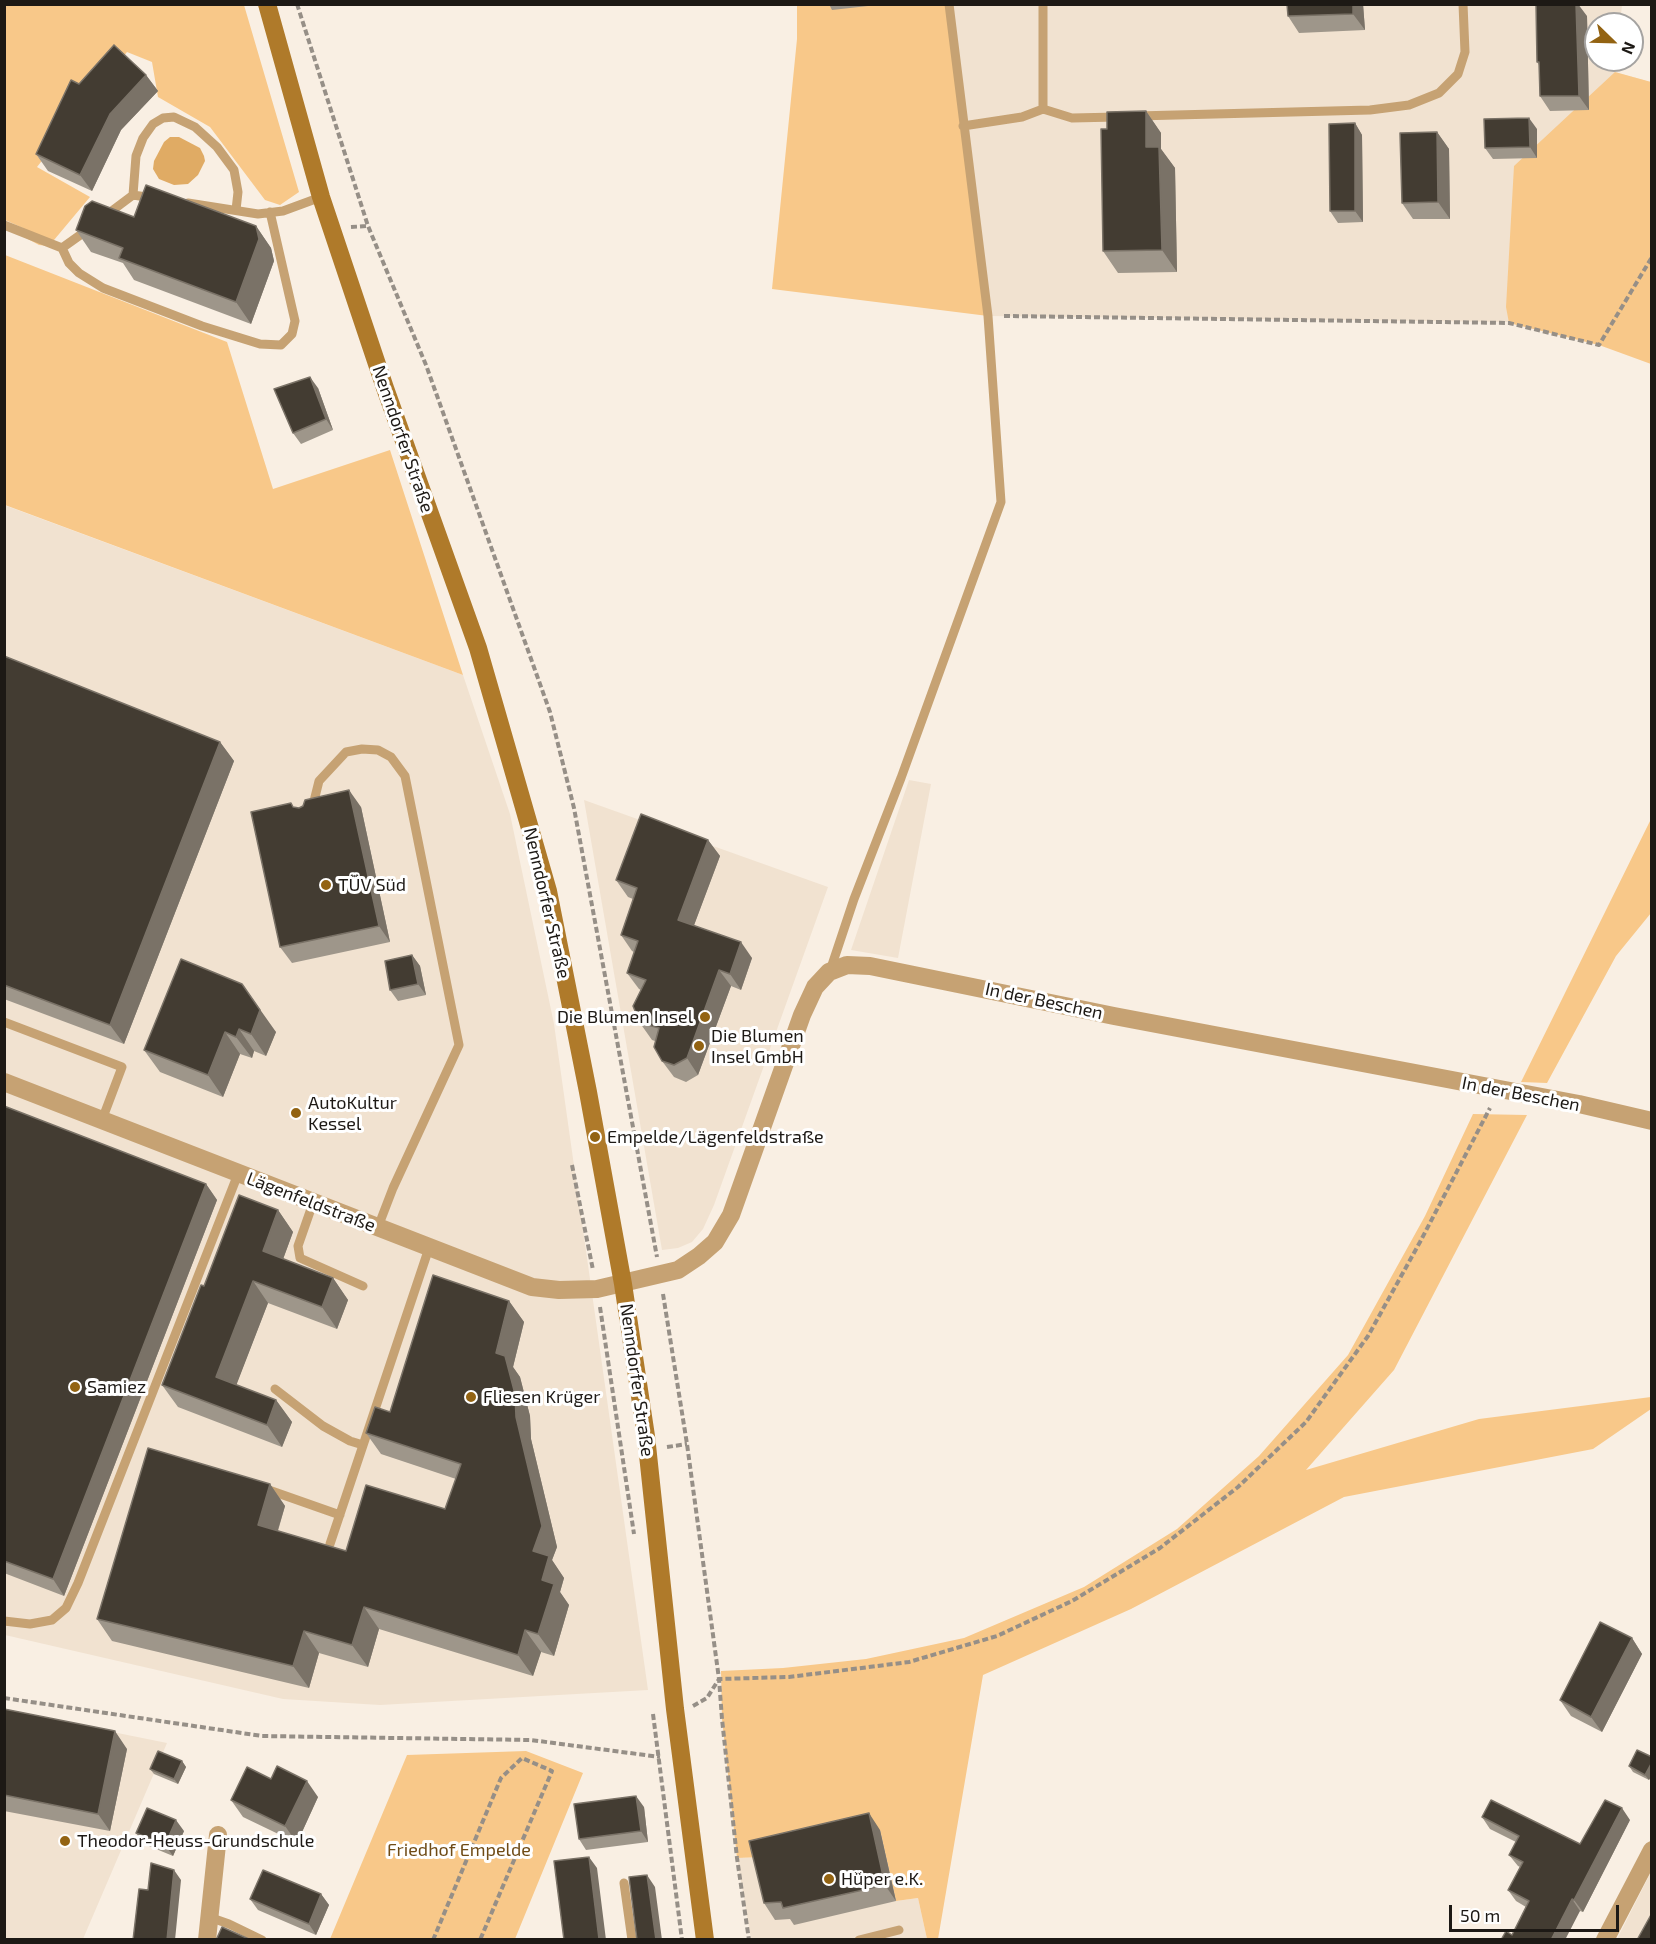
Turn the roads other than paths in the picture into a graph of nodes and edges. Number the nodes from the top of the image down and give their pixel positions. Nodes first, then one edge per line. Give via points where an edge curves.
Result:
1 (267, 4) edge
2 (949, 4) edge
3 (1043, 4) edge
4 (1463, 4) edge
5 (1043, 109) junction
6 (963, 126) junction
7 (133, 195) junction
8 (321, 197) junction
9 (167, 200) edge
10 (179, 202) edge
11 (236, 210) junction
12 (270, 212) junction
13 (4, 225) edge
14 (62, 248) junction
15 (309, 818) edge
16 (829, 972) junction
17 (4, 1022) edge
18 (4, 1082) edge
19 (102, 1120) junction
20 (1652, 1121) edge
21 (238, 1174) junction
22 (313, 1203) junction
23 (378, 1227) junction
24 (429, 1248) junction
25 (622, 1284) junction
26 (363, 1286) dead end
27 (275, 1389) dead end
28 (363, 1445) junction
29 (261, 1487) edge
30 (340, 1515) junction
31 (330, 1544) edge
32 (4, 1621) edge
33 (218, 1835) dead end
34 (1652, 1850) edge
35 (624, 1884) dead end
36 (209, 1917) junction
37 (899, 1930) dead end
38 (207, 1940) edge
39 (262, 1940) edge
40 (632, 1940) edge
41 (705, 1940) edge
42 (859, 1940) edge
43 (1605, 1940) edge

1 - 8 street, Nenndorfer Straße
2 - 6 lane
3 - 5 lane
4 - 5 lane via 1465,52 1458,74 1439,93 1409,105 1370,110 1072,118
5 - 6 lane via 1022,117
6 - 16 lane via 988,316 1001,502
7 - 9 lane
7 - 11 lane via 136,156 143,138 153,124 174,117 195,127 234,170
7 - 14 lane
8 - 12 lane
8 - 25 street, Nenndorfer Straße via 478,648 548,891
10 - 11 lane
11 - 12 lane
12 - 14 lane via 295,321 292,334 281,345 260,344 212,329 103,288 69,263
13 - 14 lane
15 - 23 lane via 319,781 346,752 378,750 391,757 405,776 459,1045
16 - 20 street, In der Beschen via 847,965 870,966
16 - 25 street via 815,987 802,1015 731,1215 715,1242 678,1270
17 - 19 lane via 122,1067
18 - 19 street, Lägenfeldstraße
19 - 21 street, Lägenfeldstraße
21 - 22 street, Lägenfeldstraße
21 - 32 lane via 66,1608 52,1620 30,1624
22 - 23 street, Lägenfeldstraße
22 - 26 lane via 298,1246 300,1258
23 - 24 street, Lägenfeldstraße
24 - 25 street, Lägenfeldstraße via 532,1287 597,1289
24 - 28 lane
25 - 41 street, Nenndorfer Straße via 646,1436
27 - 28 lane via 323,1426
28 - 30 lane
29 - 30 lane
30 - 31 lane
33 - 36 street
34 - 43 street
35 - 40 lane
36 - 38 street
36 - 39 lane
37 - 42 lane

